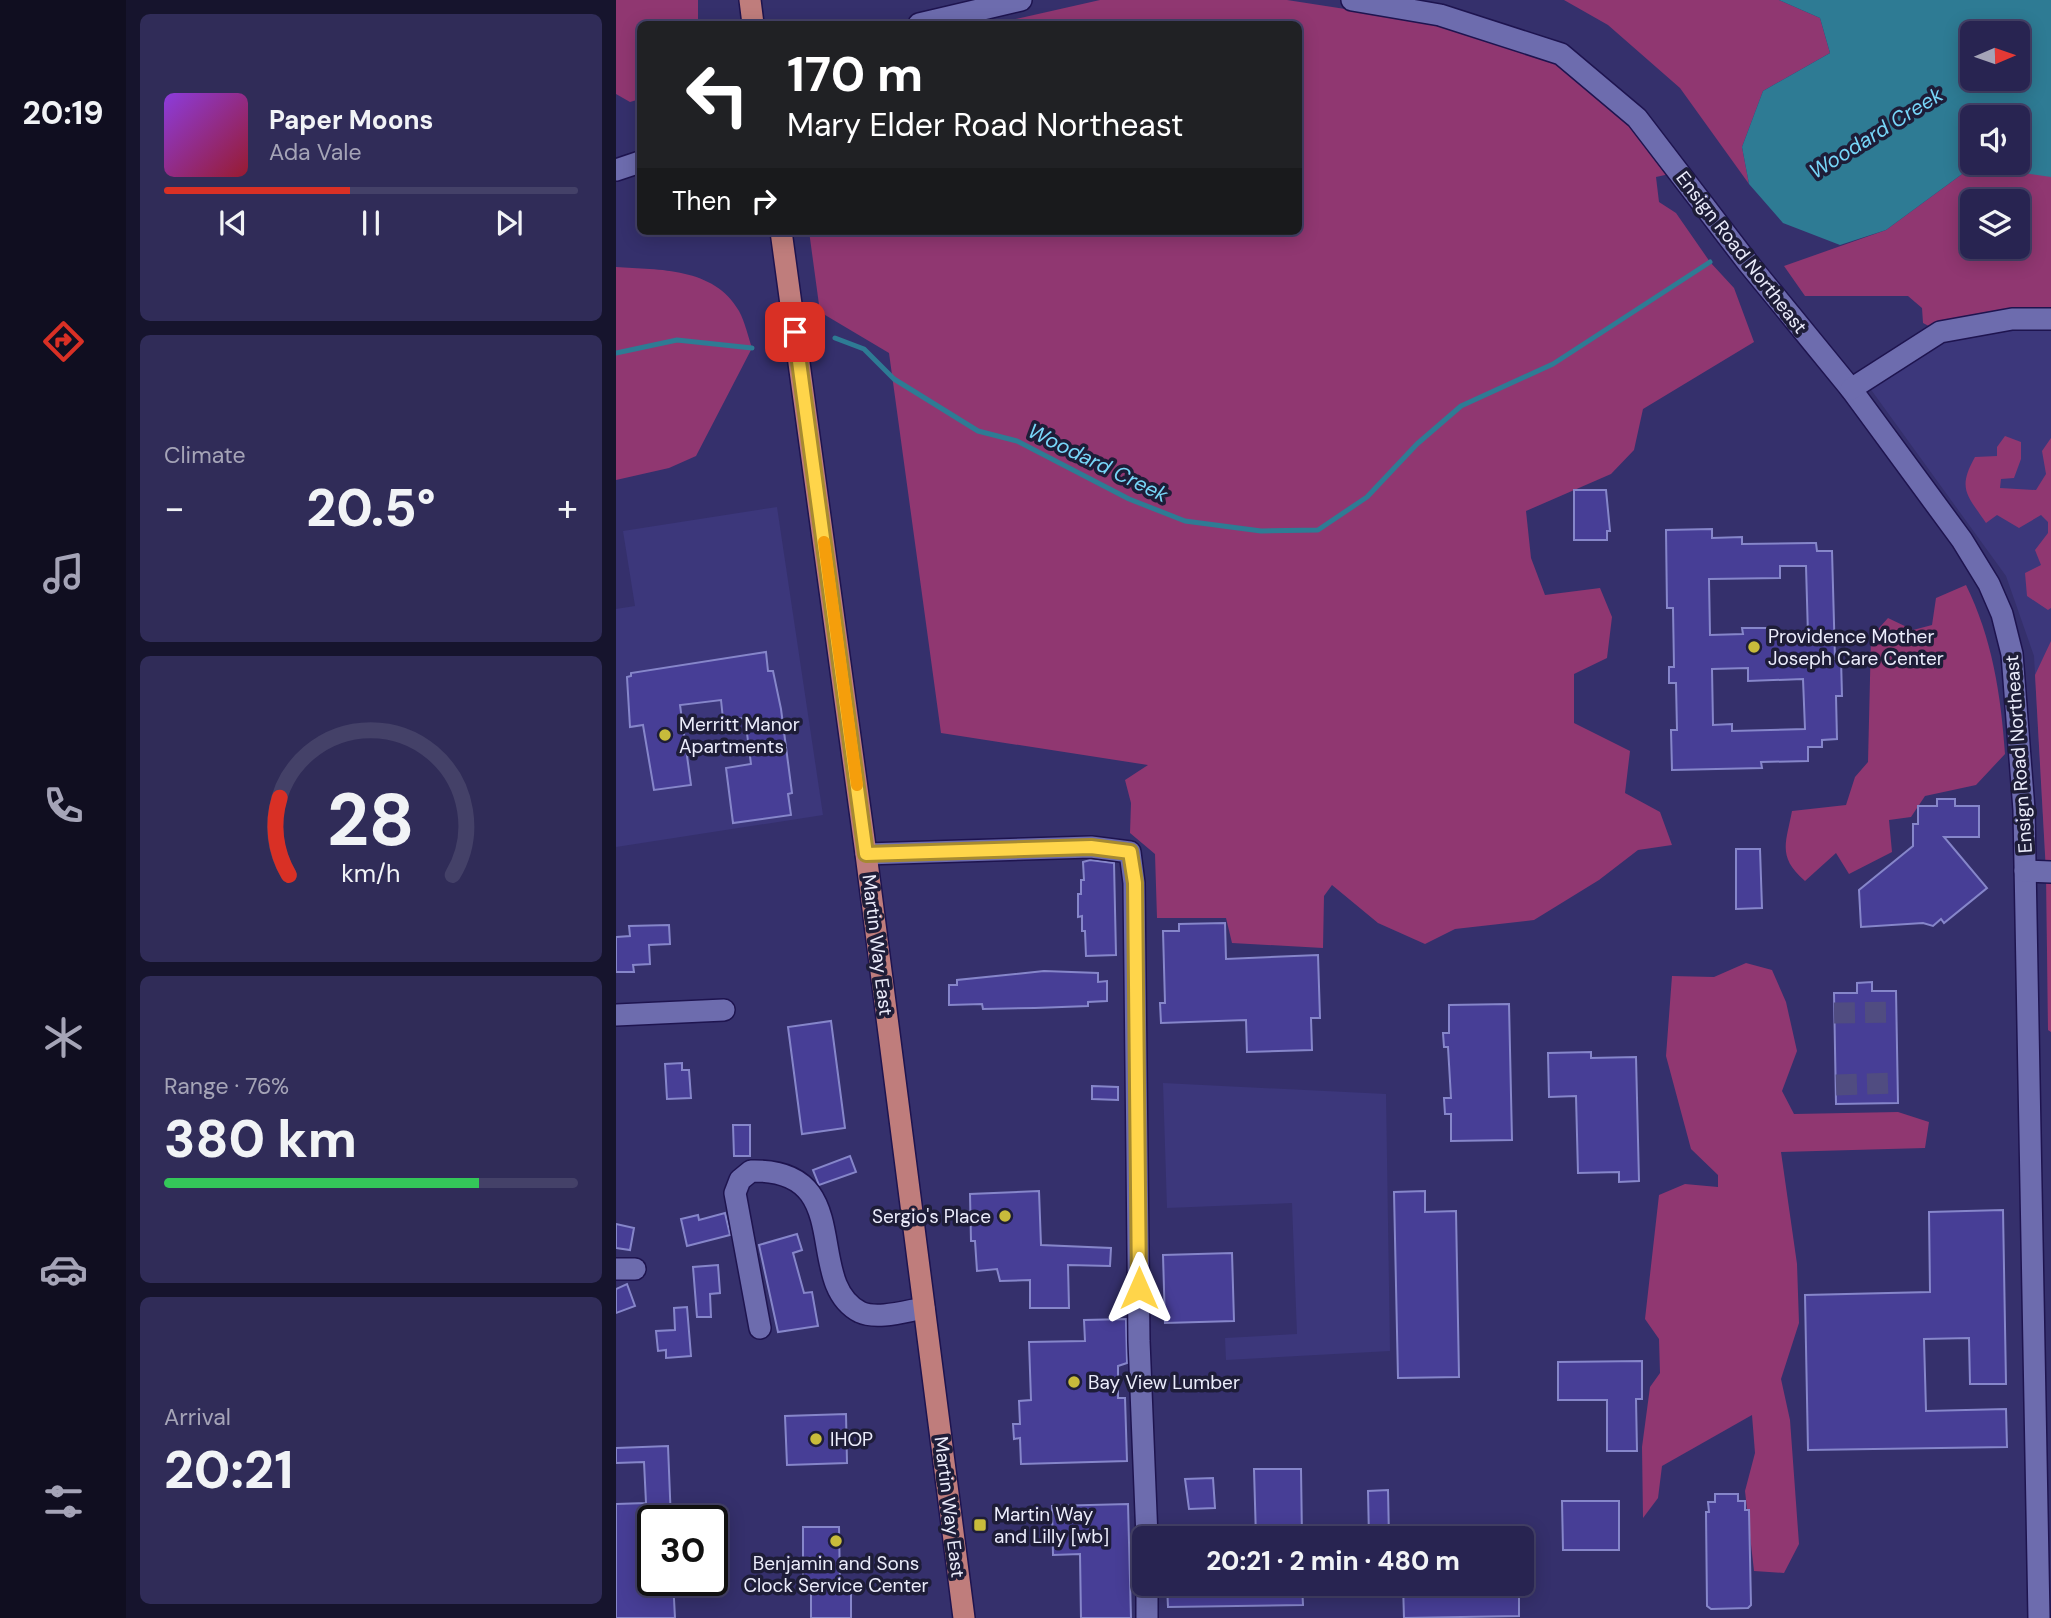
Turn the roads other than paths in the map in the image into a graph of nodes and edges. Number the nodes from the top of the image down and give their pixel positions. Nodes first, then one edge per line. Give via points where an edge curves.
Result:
1 (750, 0) edge
2 (1021, 0) edge
3 (1352, 0) edge
4 (753, 21) edge
5 (932, 21) edge
6 (637, 163) edge
7 (616, 170) edge
8 (782, 235) edge
9 (2051, 319) edge
10 (1851, 389) junction
11 (866, 854) junction
12 (2025, 872) junction
13 (2051, 872) edge
14 (724, 1010) dead end
15 (616, 1015) edge
16 (924, 1308) junction
17 (760, 1328) dead end
18 (1147, 1526) edge
19 (1147, 1596) edge
20 (964, 1618) edge
21 (1147, 1618) edge
22 (2039, 1618) edge

1 - 4 main road
2 - 5 street
3 - 10 street, Ensign Road Northeast via 1440,15 1562,54 1637,118
6 - 7 street
8 - 11 main road, Martin Way East
9 - 10 street via 2012,319 1940,332
10 - 12 street, Ensign Road Northeast via 1962,540 2002,614 2017,691
11 - 16 main road, Martin Way East
11 - 18 street via 1091,847 1130,852 1135,883 1139,1345
12 - 13 street
12 - 22 street, Ensign Road Northeast
14 - 15 street
16 - 17 street via 862,1313 848,1302 810,1192 781,1173 751,1171 740,1180 735,1193
16 - 20 main road, Martin Way East
19 - 21 street

